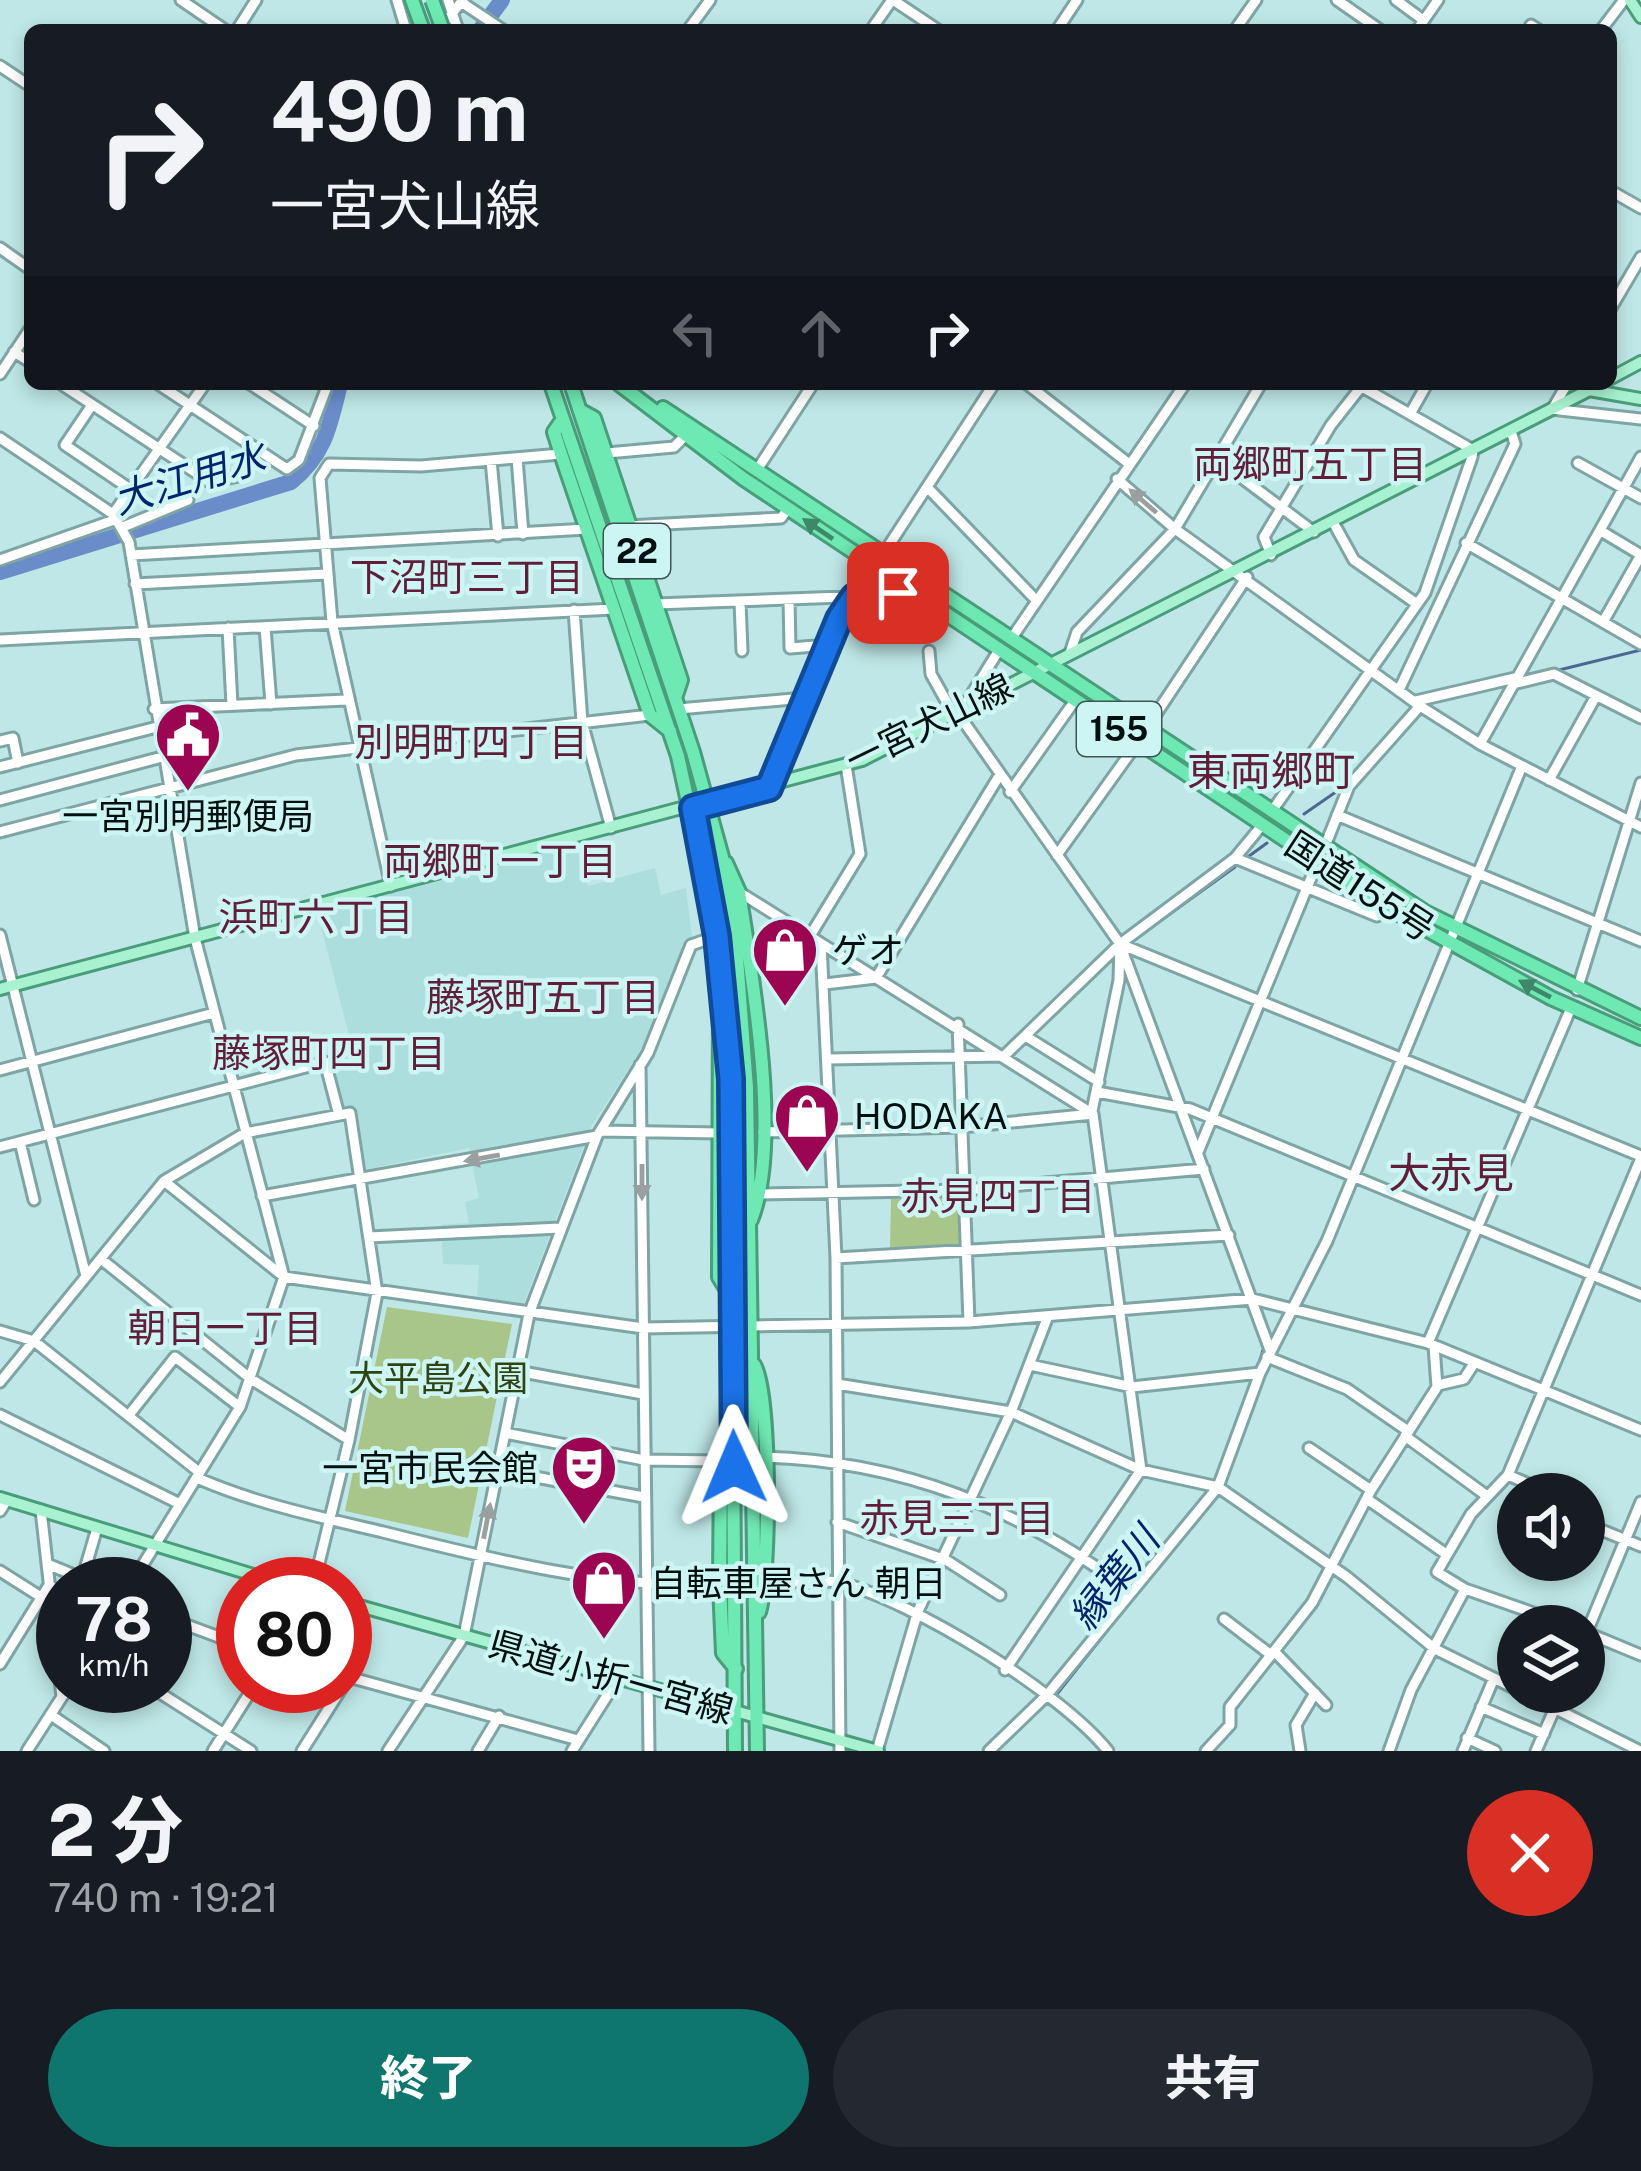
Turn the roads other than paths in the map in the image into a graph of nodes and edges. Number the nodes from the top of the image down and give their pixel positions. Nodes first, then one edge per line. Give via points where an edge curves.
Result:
1 (181, 0) edge
2 (448, 0) edge
3 (892, 0) edge
4 (1337, 0) edge
5 (1396, 0) edge
6 (1627, 0) edge
7 (462, 1) edge
8 (453, 14) junction
9 (1641, 17) edge
10 (216, 24) edge
11 (446, 24) edge
12 (456, 24) edge
13 (494, 24) edge
14 (929, 24) edge
15 (1371, 24) edge
16 (1419, 24) edge
17 (1606, 24) edge
18 (1639, 264) edge
19 (1617, 282) edge
20 (1624, 286) junction
21 (1617, 297) edge
22 (24, 338) edge
23 (14, 352) junction
24 (24, 358) edge
25 (0, 374) edge
26 (70, 390) edge
27 (167, 390) edge
28 (202, 390) edge
29 (259, 390) edge
30 (326, 390) edge
31 (554, 390) edge
32 (573, 390) edge
33 (634, 390) edge
34 (636, 390) edge
35 (809, 390) edge
36 (990, 390) edge
37 (1035, 390) edge
38 (1181, 390) edge
39 (1258, 390) edge
40 (1356, 390) edge
41 (1368, 390) edge
42 (1424, 390) edge
43 (1563, 390) edge
44 (1589, 390) edge
45 (1606, 390) edge
46 (1641, 399) edge
47 (92, 405) junction
48 (190, 406) junction
49 (1552, 409) junction
50 (580, 411) junction
51 (1410, 414) junction
52 (563, 419) junction
53 (1641, 419) edge
54 (314, 426) junction
55 (1511, 431) junction
56 (686, 435) junction
57 (0, 438) edge
58 (158, 449) junction
59 (256, 450) junction
60 (1473, 450) junction
61 (607, 453) junction
62 (561, 454) junction
63 (1641, 457) edge
64 (517, 458) junction
65 (491, 460) junction
66 (1218, 460) junction
67 (1128, 463) junction
68 (1578, 463) dead end
69 (757, 470) junction
70 (1117, 478) junction
71 (927, 487) junction
72 (130, 489) junction
73 (1624, 489) junction
74 (1641, 498) edge
75 (188, 500) dead end
76 (788, 508) junction
77 (1281, 509) junction
78 (1333, 522) junction
79 (121, 526) junction
80 (627, 526) junction
81 (587, 529) junction
82 (1175, 529) junction
83 (1314, 532) junction
84 (1601, 532) junction
85 (523, 534) junction
86 (497, 536) junction
87 (1466, 543) junction
88 (325, 544) junction
89 (884, 553) junction
90 (131, 555) junction
91 (1271, 555) junction
92 (0, 560) edge
93 (875, 567) junction
94 (326, 574) junction
95 (1243, 574) junction
96 (135, 584) junction
97 (904, 586) junction
98 (854, 597) junction
99 (789, 598) junction
100 (922, 598) junction
101 (1561, 598) junction
102 (1036, 600) junction
103 (740, 602) junction
104 (656, 604) junction
105 (1417, 604) junction
106 (614, 608) junction
107 (574, 610) junction
108 (332, 622) junction
109 (1603, 622) junction
110 (265, 626) junction
111 (228, 628) junction
112 (142, 630) junction
113 (911, 634) dead end
114 (1011, 639) junction
115 (0, 640) edge
116 (1641, 644) edge
117 (828, 645) junction
118 (999, 650) junction
119 (742, 651) dead end
120 (929, 651) dead end
121 (1070, 653) junction
122 (1050, 663) junction
123 (1372, 670) junction
124 (1032, 672) junction
125 (1514, 681) junction
126 (1399, 690) junction
127 (1596, 696) junction
128 (804, 698) junction
129 (1076, 699) junction
130 (346, 700) junction
131 (677, 703) junction
132 (271, 704) junction
133 (1417, 704) junction
134 (232, 705) junction
135 (154, 709) junction
136 (650, 715) junction
137 (957, 716) junction
138 (1641, 718) edge
139 (582, 722) junction
140 (157, 727) junction
141 (1148, 727) junction
142 (670, 731) junction
143 (0, 741) edge
144 (1138, 742) junction
145 (1480, 744) junction
146 (355, 745) junction
147 (162, 758) junction
148 (18, 763) junction
149 (846, 765) junction
150 (1522, 766) junction
151 (0, 767) edge
152 (999, 776) junction
153 (1549, 780) junction
154 (1641, 783) edge
155 (167, 786) junction
156 (769, 788) junction
157 (1010, 792) junction
158 (0, 800) edge
159 (708, 804) junction
160 (693, 808) junction
161 (1272, 811) junction
162 (1337, 815) junction
163 (1628, 820) junction
164 (1263, 824) junction
165 (1641, 827) edge
166 (611, 829) junction
167 (0, 832) edge
168 (1325, 846) junction
169 (1057, 856) junction
170 (722, 857) junction
171 (1234, 858) junction
172 (1318, 860) junction
173 (1477, 873) junction
174 (392, 886) junction
175 (1308, 887) junction
176 (739, 892) junction
177 (1386, 907) junction
178 (1598, 923) junction
179 (1454, 928) junction
180 (0, 935) edge
181 (717, 936) junction
182 (810, 936) junction
183 (195, 938) junction
184 (1641, 940) edge
185 (1448, 943) junction
186 (821, 944) junction
187 (1120, 944) junction
188 (876, 978) junction
189 (722, 984) junction
190 (825, 984) junction
191 (14, 985) junction
192 (0, 988) edge
193 (1576, 991) junction
194 (1262, 999) junction
195 (1641, 1000) edge
196 (1571, 1008) junction
197 (214, 1013) junction
198 (1638, 1017) edge
199 (958, 1024) junction
200 (1028, 1037) junction
201 (1641, 1038) edge
202 (1004, 1056) junction
203 (959, 1058) junction
204 (1402, 1058) junction
205 (829, 1059) junction
206 (32, 1062) junction
207 (640, 1065) junction
208 (0, 1070) edge
209 (233, 1086) junction
210 (1098, 1087) junction
211 (747, 1088) junction
212 (762, 1107) junction
213 (1181, 1107) junction
214 (1529, 1110) junction
215 (1092, 1113) junction
216 (339, 1115) junction
217 (1212, 1118) junction
218 (962, 1127) junction
219 (832, 1129) junction
220 (642, 1132) junction
221 (719, 1132) junction
222 (761, 1132) junction
223 (245, 1133) junction
224 (50, 1134) junction
225 (599, 1134) junction
226 (20, 1142) junction
227 (0, 1147) edge
228 (1198, 1152) junction
229 (719, 1156) junction
230 (1641, 1157) edge
231 (1204, 1168) junction
232 (1354, 1176) junction
233 (361, 1179) junction
234 (733, 1179) junction
235 (1102, 1179) junction
236 (164, 1181) junction
237 (964, 1190) junction
238 (834, 1192) junction
239 (760, 1194) junction
240 (262, 1196) junction
241 (34, 1199) dead end
242 (748, 1227) junction
243 (560, 1228) junction
244 (1480, 1228) junction
245 (1229, 1235) junction
246 (369, 1237) junction
247 (1112, 1242) junction
248 (968, 1254) junction
249 (836, 1258) junction
250 (101, 1259) junction
251 (1592, 1275) junction
252 (86, 1276) junction
253 (284, 1277) junction
254 (377, 1293) junction
255 (1641, 1295) edge
256 (732, 1298) junction
257 (1253, 1299) junction
258 (1120, 1309) junction
259 (1292, 1309) junction
260 (529, 1314) junction
261 (1048, 1316) junction
262 (969, 1322) junction
263 (836, 1325) junction
264 (643, 1328) junction
265 (732, 1328) junction
266 (750, 1328) junction
267 (0, 1331) edge
268 (34, 1341) junction
269 (1431, 1344) junction
270 (1268, 1353) junction
271 (750, 1359) junction
272 (1475, 1362) junction
273 (1030, 1365) junction
274 (517, 1371) junction
275 (1260, 1373) junction
276 (251, 1379) junction
277 (0, 1382) edge
278 (837, 1384) junction
279 (1438, 1385) junction
280 (1132, 1387) junction
281 (1542, 1388) junction
282 (643, 1394) junction
283 (240, 1407) junction
284 (1011, 1412) junction
285 (0, 1415) edge
286 (129, 1415) junction
287 (1641, 1430) edge
288 (734, 1431) junction
289 (505, 1433) junction
290 (1406, 1433) junction
291 (349, 1441) junction
292 (1309, 1448) dead end
293 (764, 1457) junction
294 (836, 1459) junction
295 (644, 1460) junction
296 (721, 1461) junction
297 (497, 1470) junction
298 (1142, 1470) junction
299 (1509, 1473) edge
300 (198, 1475) junction
301 (722, 1476) junction
302 (1218, 1486) junction
303 (1497, 1486) edge
304 (1369, 1495) junction
305 (1486, 1496) junction
306 (644, 1497) junction
307 (972, 1499) junction
308 (1641, 1502) edge
309 (2, 1503) edge
310 (735, 1503) junction
311 (181, 1504) junction
312 (41, 1510) junction
313 (330, 1519) junction
314 (837, 1522) junction
315 (97, 1528) junction
316 (1605, 1532) edge
317 (1626, 1540) junction
318 (154, 1546) junction
319 (1641, 1546) edge
320 (1446, 1554) junction
321 (480, 1556) junction
322 (46, 1557) edge
323 (89, 1557) edge
324 (147, 1557) edge
325 (321, 1557) edge
326 (1084, 1557) junction
327 (946, 1559) junction
328 (216, 1564) edge
329 (1333, 1567) junction
330 (0, 1571) edge
331 (837, 1582) junction
332 (766, 1584) junction
333 (720, 1585) junction
334 (645, 1587) junction
335 (1465, 1589) junction
336 (1130, 1591) junction
337 (36, 1594) edge
338 (1000, 1595) dead end
339 (36, 1605) edge
340 (1511, 1605) edge
341 (1598, 1605) edge
342 (372, 1610) edge
343 (918, 1611) junction
344 (1224, 1619) dead end
345 (755, 1628) junction
346 (464, 1636) junction
347 (1605, 1642) edge
348 (1435, 1648) junction
349 (1272, 1653) junction
350 (1641, 1655) edge
351 (0, 1664) edge
352 (736, 1670) junction
353 (1006, 1670) junction
354 (1493, 1678) junction
355 (617, 1680) junction
356 (1497, 1680) edge
357 (372, 1686) edge
358 (650, 1688) junction
359 (1315, 1693) junction
360 (1047, 1695) junction
361 (422, 1697) junction
362 (1327, 1705) dead end
363 (1481, 1707) junction
364 (735, 1711) junction
365 (191, 1713) edge
366 (237, 1713) edge
367 (325, 1713) edge
368 (1553, 1713) edge
369 (1565, 1713) edge
370 (51, 1715) joint
371 (499, 1716) junction
372 (757, 1717) junction
373 (224, 1734) junction
374 (1544, 1734) junction
375 (1467, 1738) junction
376 (578, 1740) junction
377 (840, 1746) edge
378 (758, 1749) edge
379 (27, 1751) edge
380 (104, 1751) edge
381 (213, 1751) edge
382 (251, 1751) edge
383 (302, 1751) edge
384 (388, 1751) edge
385 (478, 1751) edge
386 (572, 1751) edge
387 (650, 1751) edge
388 (735, 1751) edge
389 (877, 1751) edge
390 (989, 1751) edge
391 (1108, 1751) edge
392 (1206, 1751) edge
393 (1300, 1751) edge
394 (1389, 1751) edge
395 (1463, 1751) edge
396 (1495, 1751) edge
397 (1537, 1751) edge
398 (1640, 1751) edge

1 - 10 street
2 - 8 street
3 - 14 street
4 - 15 street
5 - 16 street
6 - 9 main road
6 - 17 street
7 - 8 street
7 - 13 street
8 - 11 street
8 - 12 street
18 - 20 street
19 - 20 street
20 - 21 street
22 - 23 street
23 - 24 street
23 - 25 street
26 - 47 street
27 - 48 street
28 - 48 street
29 - 54 street
30 - 54 street
31 - 52 highway, 22
32 - 50 highway, 22
33 - 56 highway, 国道155号 / 155
34 - 69 highway, 国道155号 / 155
35 - 69 street
36 - 71 street
37 - 67 street
38 - 67 street
39 - 66 street
40 - 77 street
41 - 51 street
42 - 51 street
43 - 49 street
44 - 49 main road, 一宮犬山線
45 - 46 main road
47 - 58 street
47 - 72 street via 65,445
48 - 58 street
48 - 59 street
49 - 53 street
49 - 55 main road, 一宮犬山線
50 - 61 highway, 22 via 594,418
50 - 131 highway, 22
51 - 60 street
52 - 62 highway, 22 via 554,432
52 - 142 highway, 22
54 - 59 street via 287,469
55 - 60 main road, 一宮犬山線
55 - 87 street via 1514,444
56 - 61 street via 674,447
56 - 76 highway, 国道155号 / 155
57 - 79 street
58 - 59 street via 210,482 239,476
58 - 72 street
60 - 78 main road, 一宮犬山線
60 - 105 street
61 - 80 highway, 22
62 - 64 street
62 - 81 highway, 22
63 - 73 street
64 - 65 street
64 - 85 street
65 - 86 street
65 - 88 street via 329,464 320,478
66 - 77 street
66 - 82 street
67 - 70 street
68 - 73 street
69 - 89 highway, 国道155号 / 155
82 -> 70 street
70 - 102 street
71 - 89 street
71 - 102 street
72 - 79 street
73 - 74 street
73 - 84 street
75 - 79 street
76 - 80 street via 781,518
93 -> 76 highway, 国道155号 / 155
77 - 83 street
77 - 91 street via 1264,538
78 - 83 main road, 一宮犬山線
78 - 105 street via 1354,560
79 - 90 street
79 - 92 street
80 - 104 highway, 22
81 - 85 street
81 - 106 highway, 22
82 - 95 street
82 - 121 street via 1077,632
83 - 91 main road, 一宮犬山線
84 - 101 street
84 - 109 street via 1641,555
85 - 86 street
86 - 88 street
87 - 101 street
87 - 126 street
88 - 90 street
88 - 94 street
89 - 114 highway, 国道155号 / 155
90 - 96 street
91 - 95 main road, 一宮犬山線
93 - 97 highway, 国道155号 / 155
93 - 98 street
94 - 96 street
94 - 108 street
95 - 121 main road, 一宮犬山線
95 - 123 street
95 - 141 street
96 - 112 street
97 - 98 street via 896,595
97 - 100 highway, 国道155号 / 155
98 - 99 street
98 - 117 street
99 - 103 street
99 - 117 street via 790,648
100 - 113 street
100 - 118 highway, 国道155号 / 155
101 - 109 street
101 - 125 street
102 - 114 street
103 - 104 street
103 - 119 street
104 - 131 highway, 22 via 681,680
105 - 123 street
106 - 107 street
106 - 136 highway, 22
107 - 108 street
107 - 139 street
108 - 110 street
108 - 130 street
109 - 116 street
110 - 111 street
110 - 132 street
111 - 112 street
111 - 134 street
112 - 115 street
112 - 135 street
114 - 122 highway, 国道155号 / 155
117 - 128 street
118 - 124 highway, 国道155号 / 155
118 - 137 street
120 - 137 street via 932,674
121 - 122 main road, 一宮犬山線
122 - 124 main road, 一宮犬山線
122 - 141 highway, 国道155号 / 155
123 - 126 street
123 - 161 street
124 - 129 highway, 国道155号 / 155
124 - 137 main road, 一宮犬山線
125 - 127 street via 1554,674
125 - 133 street
125 - 145 street
126 - 133 street
127 - 138 street
127 - 153 street
128 - 131 street
128 - 156 street
129 - 144 highway, 国道155号 / 155
129 - 157 street
130 - 132 street
130 - 146 street
131 - 159 highway, 22
132 - 134 street
133 - 145 street
133 - 162 street via 1349,787
134 - 135 street
135 - 140 street
136 - 139 street
136 - 142 highway
137 - 149 main road, 一宮犬山線
137 - 152 street
139 - 146 street
139 - 166 street
140 - 147 street
140 - 148 street
141 - 161 highway, 国道155号 / 155
142 - 160 highway, 22
143 - 148 street via 13,738
144 - 164 highway, 国道155号 / 155
144 - 169 street
145 - 150 street
146 - 155 street
146 - 174 street
147 - 155 street
147 - 158 street
148 - 151 street
149 - 156 main road, 一宮犬山線
149 - 182 street via 860,854
150 - 153 street
150 - 173 street
152 - 157 street
152 - 188 street
153 - 163 street
154 - 163 street
155 - 167 street
155 - 183 street
156 - 159 main road, 一宮犬山線
157 - 169 street
159 - 160 main road, 一宮犬山線
159 - 170 highway, 22
160 - 166 main road, 一宮犬山線
160 - 181 highway, 22
161 - 168 highway, 国道155号 / 155
162 - 168 street
162 - 173 street
163 - 165 street
163 - 178 street
164 - 171 street
164 - 172 highway, 国道155号 / 155
166 - 174 main road, 一宮犬山線
168 - 179 highway, 国道155号 / 155
169 - 187 street
170 - 176 highway, 22
170 - 211 highway, 22
171 - 175 street
171 - 187 street
172 - 175 street
172 - 177 highway, 国道155号 / 155
173 - 178 street
173 - 179 street
174 - 183 main road, 一宮犬山線
175 - 177 street via 1377,916
175 - 194 street
176 - 182 street
176 - 212 highway, 22
177 - 185 highway, 国道155号 / 155
178 - 184 street
178 - 193 street
179 - 185 street
179 - 193 highway, 国道155号 / 155
180 - 191 street
181 - 189 highway, 22
181 - 207 street via 691,945
182 - 186 street
183 - 191 main road, 一宮犬山線
183 - 197 street
196 -> 185 highway, 国道155号 / 155
185 - 204 street
186 - 188 street
186 - 190 street
187 - 194 street
187 - 200 street
187 - 210 street
187 - 213 street
188 - 190 street
188 - 199 street
189 - 221 highway, 22
189 - 234 highway, 22
190 - 205 street
191 - 192 main road, 一宮犬山線
191 - 206 street
193 - 198 highway, 国道155号 / 155
194 - 204 street
194 - 217 street
195 - 198 street
196 - 201 highway, 国道155号 / 155
196 - 214 street
197 - 206 street
197 - 209 street
199 - 202 street
199 - 203 street
200 - 202 street
200 - 210 street
202 - 203 street
202 - 215 street
203 - 205 street
203 - 218 street
204 - 214 street
204 - 232 street
205 - 219 street
206 - 208 street
206 - 224 street
207 - 220 street
207 - 225 street
209 - 216 street via 325,1062
209 - 223 street
209 - 224 street
210 - 213 street
210 - 215 street
211 - 212 highway
211 - 242 highway, 22
212 - 222 highway, 22
213 - 217 street
213 - 228 street
214 - 230 street
214 - 244 street
215 - 218 street
215 - 235 street
216 - 223 street
216 - 233 street via 350,1113
217 - 228 street
217 - 232 street
218 - 219 street
218 - 237 street
219 - 222 street
219 - 238 street
220 - 221 street
220 - 225 street
220 -> 264 street
221 - 229 highway, 22
222 - 239 highway, 22
223 - 236 street
223 - 240 street
224 - 226 street
224 - 252 street
225 -> 233 street
225 - 243 street
226 - 227 street
226 - 241 street
228 - 231 street
229 - 234 highway
229 - 256 highway, 22 via 719,1277
230 - 251 street
231 - 235 street
231 - 245 street
232 - 244 street
232 - 259 street
233 - 240 street
233 - 246 street
234 - 256 highway, 22
235 - 237 street
235 - 247 street
236 - 250 street
236 - 253 street
237 - 238 street
237 - 248 street
238 - 239 street
238 - 249 street
239 - 242 highway, 22
240 - 253 street
242 - 266 highway, 22
243 - 246 street
243 - 260 street
244 - 251 street
244 - 269 street
245 - 247 street
245 - 257 street
246 - 254 street
247 - 248 street
247 - 258 street
248 - 249 street
248 - 262 street
249 - 263 street
250 - 252 street
250 - 276 street
251 - 255 street
251 - 281 street
252 - 268 street
253 - 254 street
253 - 276 street
254 - 260 street
254 - 291 street
256 - 265 highway, 22
257 - 258 street
257 - 259 street
257 - 270 street
258 - 261 street
258 - 280 street
259 - 269 street
259 - 270 street
260 - 264 street
260 - 274 street
261 - 262 street
261 - 273 street
262 - 263 street
263 - 266 street
263 - 278 street
264 - 265 street
264 - 282 street
265 - 266 street
265 - 288 highway, 22
266 - 271 highway, 22
267 - 268 street
268 - 277 street
268 - 286 street
269 - 272 street
269 - 279 street
270 - 275 street
270 - 290 street via 1347,1389
271 - 293 highway, 22 via 761,1379
271 - 345 highway, 22
272 - 279 street via 1464,1378
272 - 281 street
273 - 280 street
273 - 284 street
274 - 282 street
274 - 289 street
275 - 280 street
275 - 302 street
276 - 283 street
276 - 291 street
278 - 284 street
278 - 294 street
279 - 290 street
280 - 298 street
281 - 287 street
281 - 299 street
282 - 295 street
283 - 286 street via 176,1357
283 - 300 street
284 - 298 street
284 - 307 street
285 - 311 street
286 - 300 street
288 - 296 highway, 22
288 - 310 highway, 22
289 - 295 street
289 - 297 street
290 - 304 street
290 - 305 street
291 - 313 street
292 - 304 street
293 - 294 street
293 - 332 highway, 22
294 - 307 street
294 - 314 street
295 - 296 street
295 - 306 street
296 - 301 highway, 22
297 - 306 street
321 -> 297 street
298 - 302 street
298 - 326 street
300 - 311 street
300 - 313 street via 243,1498
301 - 310 highway
301 - 333 highway, 22
302 - 329 street
302 - 336 street
303 - 305 street
304 - 320 street
304 - 329 street
305 - 320 street
306 - 334 street
307 - 326 street
307 - 327 street
308 - 317 street
309 - 312 main road
310 - 352 highway, 22
311 - 318 street
312 - 315 main road
312 - 322 street
313 - 321 street
313 - 325 street
314 - 327 street
314 - 331 street
315 - 318 main road
315 - 323 street
316 - 317 street
317 - 319 street
317 - 341 street
318 - 324 street
318 - 328 main road
320 - 335 street via 1437,1572
321 - 334 street
321 - 346 street
326 - 336 street
326 - 353 street
327 - 338 street
327 - 343 street
329 - 348 street
329 - 349 street
330 - 337 street
331 - 332 street
331 - 343 street
331 - 377 street
332 - 345 highway, 22
333 - 334 street
333 - 352 highway, 22 via 723,1653
334 - 358 street
335 - 340 street
335 - 348 street
336 - 360 street
339 - 351 street
342 - 346 main road, 県道小折一宮線
343 - 353 street
343 - 389 street
344 - 349 street
345 - 372 highway, 22
346 - 355 main road, 県道小折一宮線
346 - 361 street
347 - 350 street
348 - 354 street
348 - 394 street
349 - 359 street
349 - 392 street
352 - 364 highway, 22
353 - 360 street
354 - 356 street
354 - 363 street
355 - 358 main road, 県道小折一宮線
355 - 376 street
357 - 361 street
358 - 364 main road, 県道小折一宮線
358 - 387 street
359 - 362 street
359 - 393 street via 1296,1725
360 - 390 street
360 - 391 street
361 - 371 street
361 - 384 street
363 - 374 street
363 - 375 street
364 - 372 main road, 県道小折一宮線
364 - 388 highway, 22
365 - 373 street
366 - 373 street
367 - 383 street
368 - 374 street
369 - 398 street
370 - 379 street
370 - 380 street
371 - 376 street
371 - 385 street
372 - 377 main road, 県道小折一宮線
372 - 378 highway, 22
373 - 381 street
373 - 382 street
374 - 397 street
375 - 395 street
375 - 396 street
376 - 386 street
377 - 389 main road, 県道小折一宮線

